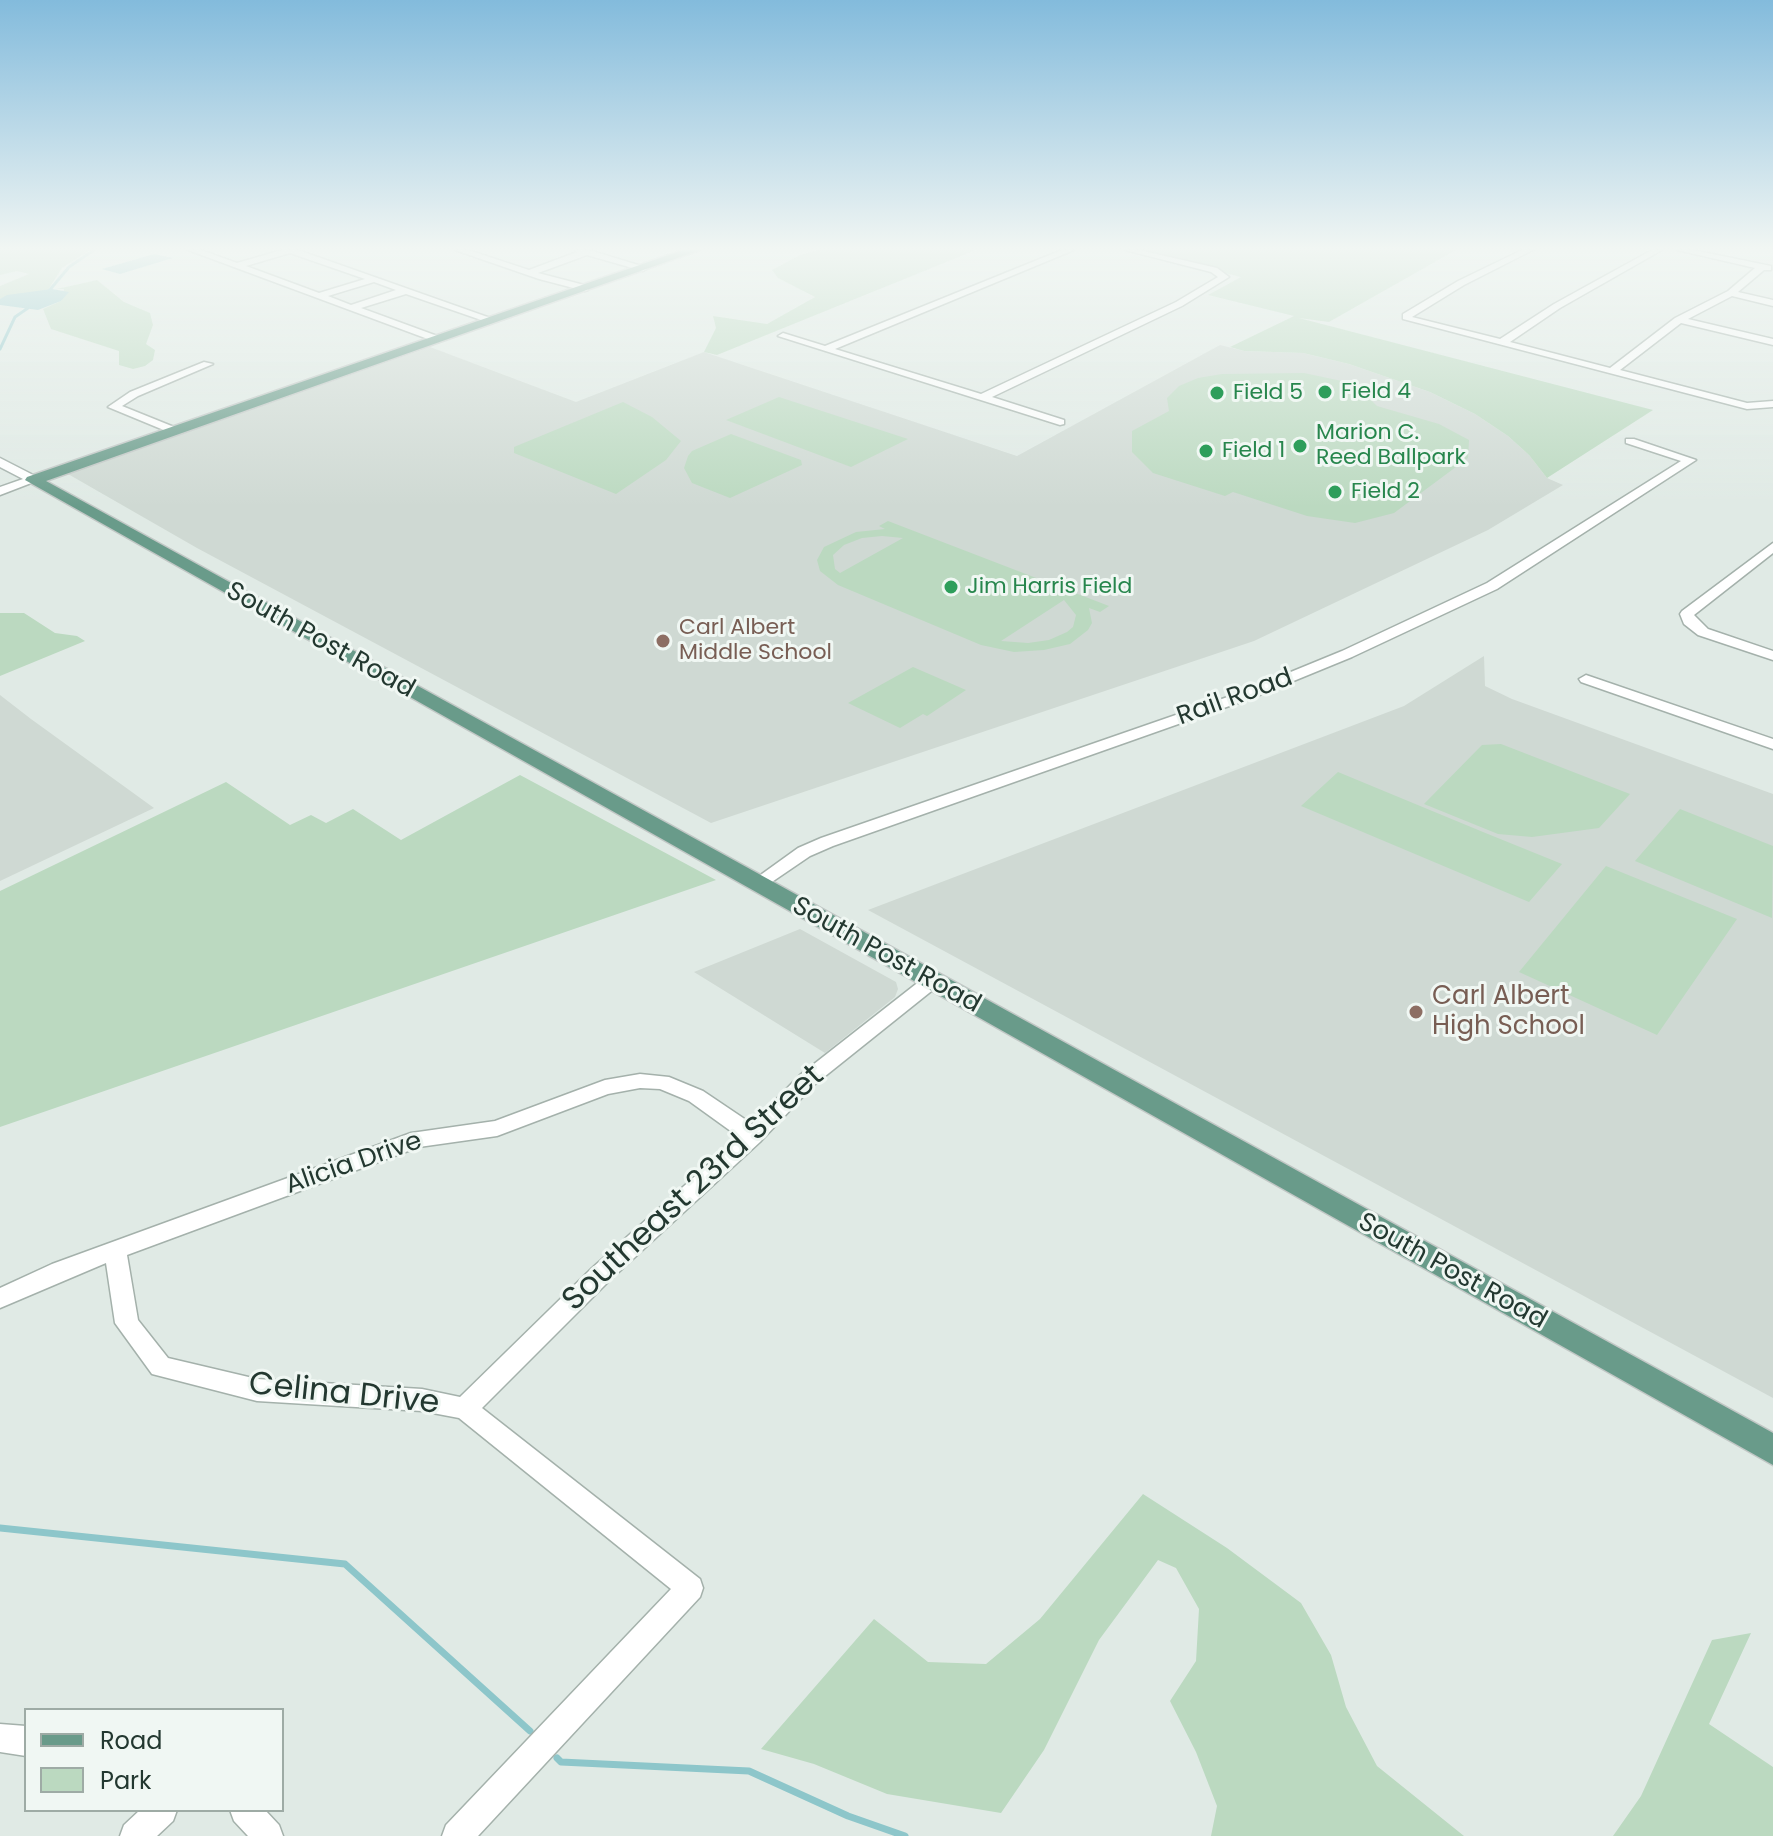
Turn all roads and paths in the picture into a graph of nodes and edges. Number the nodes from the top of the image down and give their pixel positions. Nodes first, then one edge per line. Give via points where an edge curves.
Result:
1 (427, 336) edge
2 (446, 336) edge
3 (783, 336) dead end
4 (859, 336) edge
5 (1112, 336) edge
6 (1470, 336) edge
7 (1512, 336) edge
8 (1658, 336) edge
9 (1746, 336) edge
10 (436, 339) junction
11 (1773, 342) edge
12 (1501, 343) junction
13 (826, 349) junction
14 (208, 364) dead end
15 (1612, 371) junction
16 (981, 398) junction
17 (1773, 404) edge
18 (1060, 422) dead end
19 (175, 431) junction
20 (1630, 441) dead end
21 (0, 462) edge
22 (33, 480) junction
23 (0, 491) edge
24 (1773, 547) edge
25 (1773, 656) edge
26 (1586, 679) dead end
27 (1773, 744) edge
28 (757, 884) junction
29 (932, 981) junction
30 (753, 1136) junction
31 (115, 1252) junction
32 (0, 1298) edge
33 (465, 1409) junction
34 (1773, 1450) edge
35 (0, 1738) edge
36 (24, 1741) edge
37 (160, 1812) edge
38 (247, 1812) edge
39 (135, 1836) edge
40 (268, 1836) edge
41 (457, 1836) edge

1 - 10 street
2 - 10 main road
3 - 13 street
4 - 13 street
5 - 16 street
6 - 12 street
7 - 12 street
8 - 15 street
9 - 11 street
10 - 19 main road
12 - 15 street
13 - 16 street
14 - 19 street via 114,407
15 - 17 street via 1747,406
16 - 18 street
19 - 22 main road
20 - 28 street, Rail Road via 1690,460 1492,586 1247,695 827,842
21 - 22 street, South Post Road
22 - 23 street
22 - 28 main road, South Post Road
24 - 25 street via 1687,614 1703,632
26 - 27 street
28 - 29 main road, South Post Road
29 - 30 street, Southeast 23rd Street via 807,1080
29 - 34 main road, South Post Road
30 - 31 street, Alicia Drive via 696,1096 662,1082 617,1085 497,1128 418,1139
30 - 33 street, Southeast 23rd Street via 589,1285
31 - 32 street, Alicia Drive
31 - 33 street, Celina Drive via 127,1323 160,1367 257,1390 422,1400
33 - 41 street, Celina Drive via 690,1588
35 - 36 street
37 - 39 street
38 - 40 street

